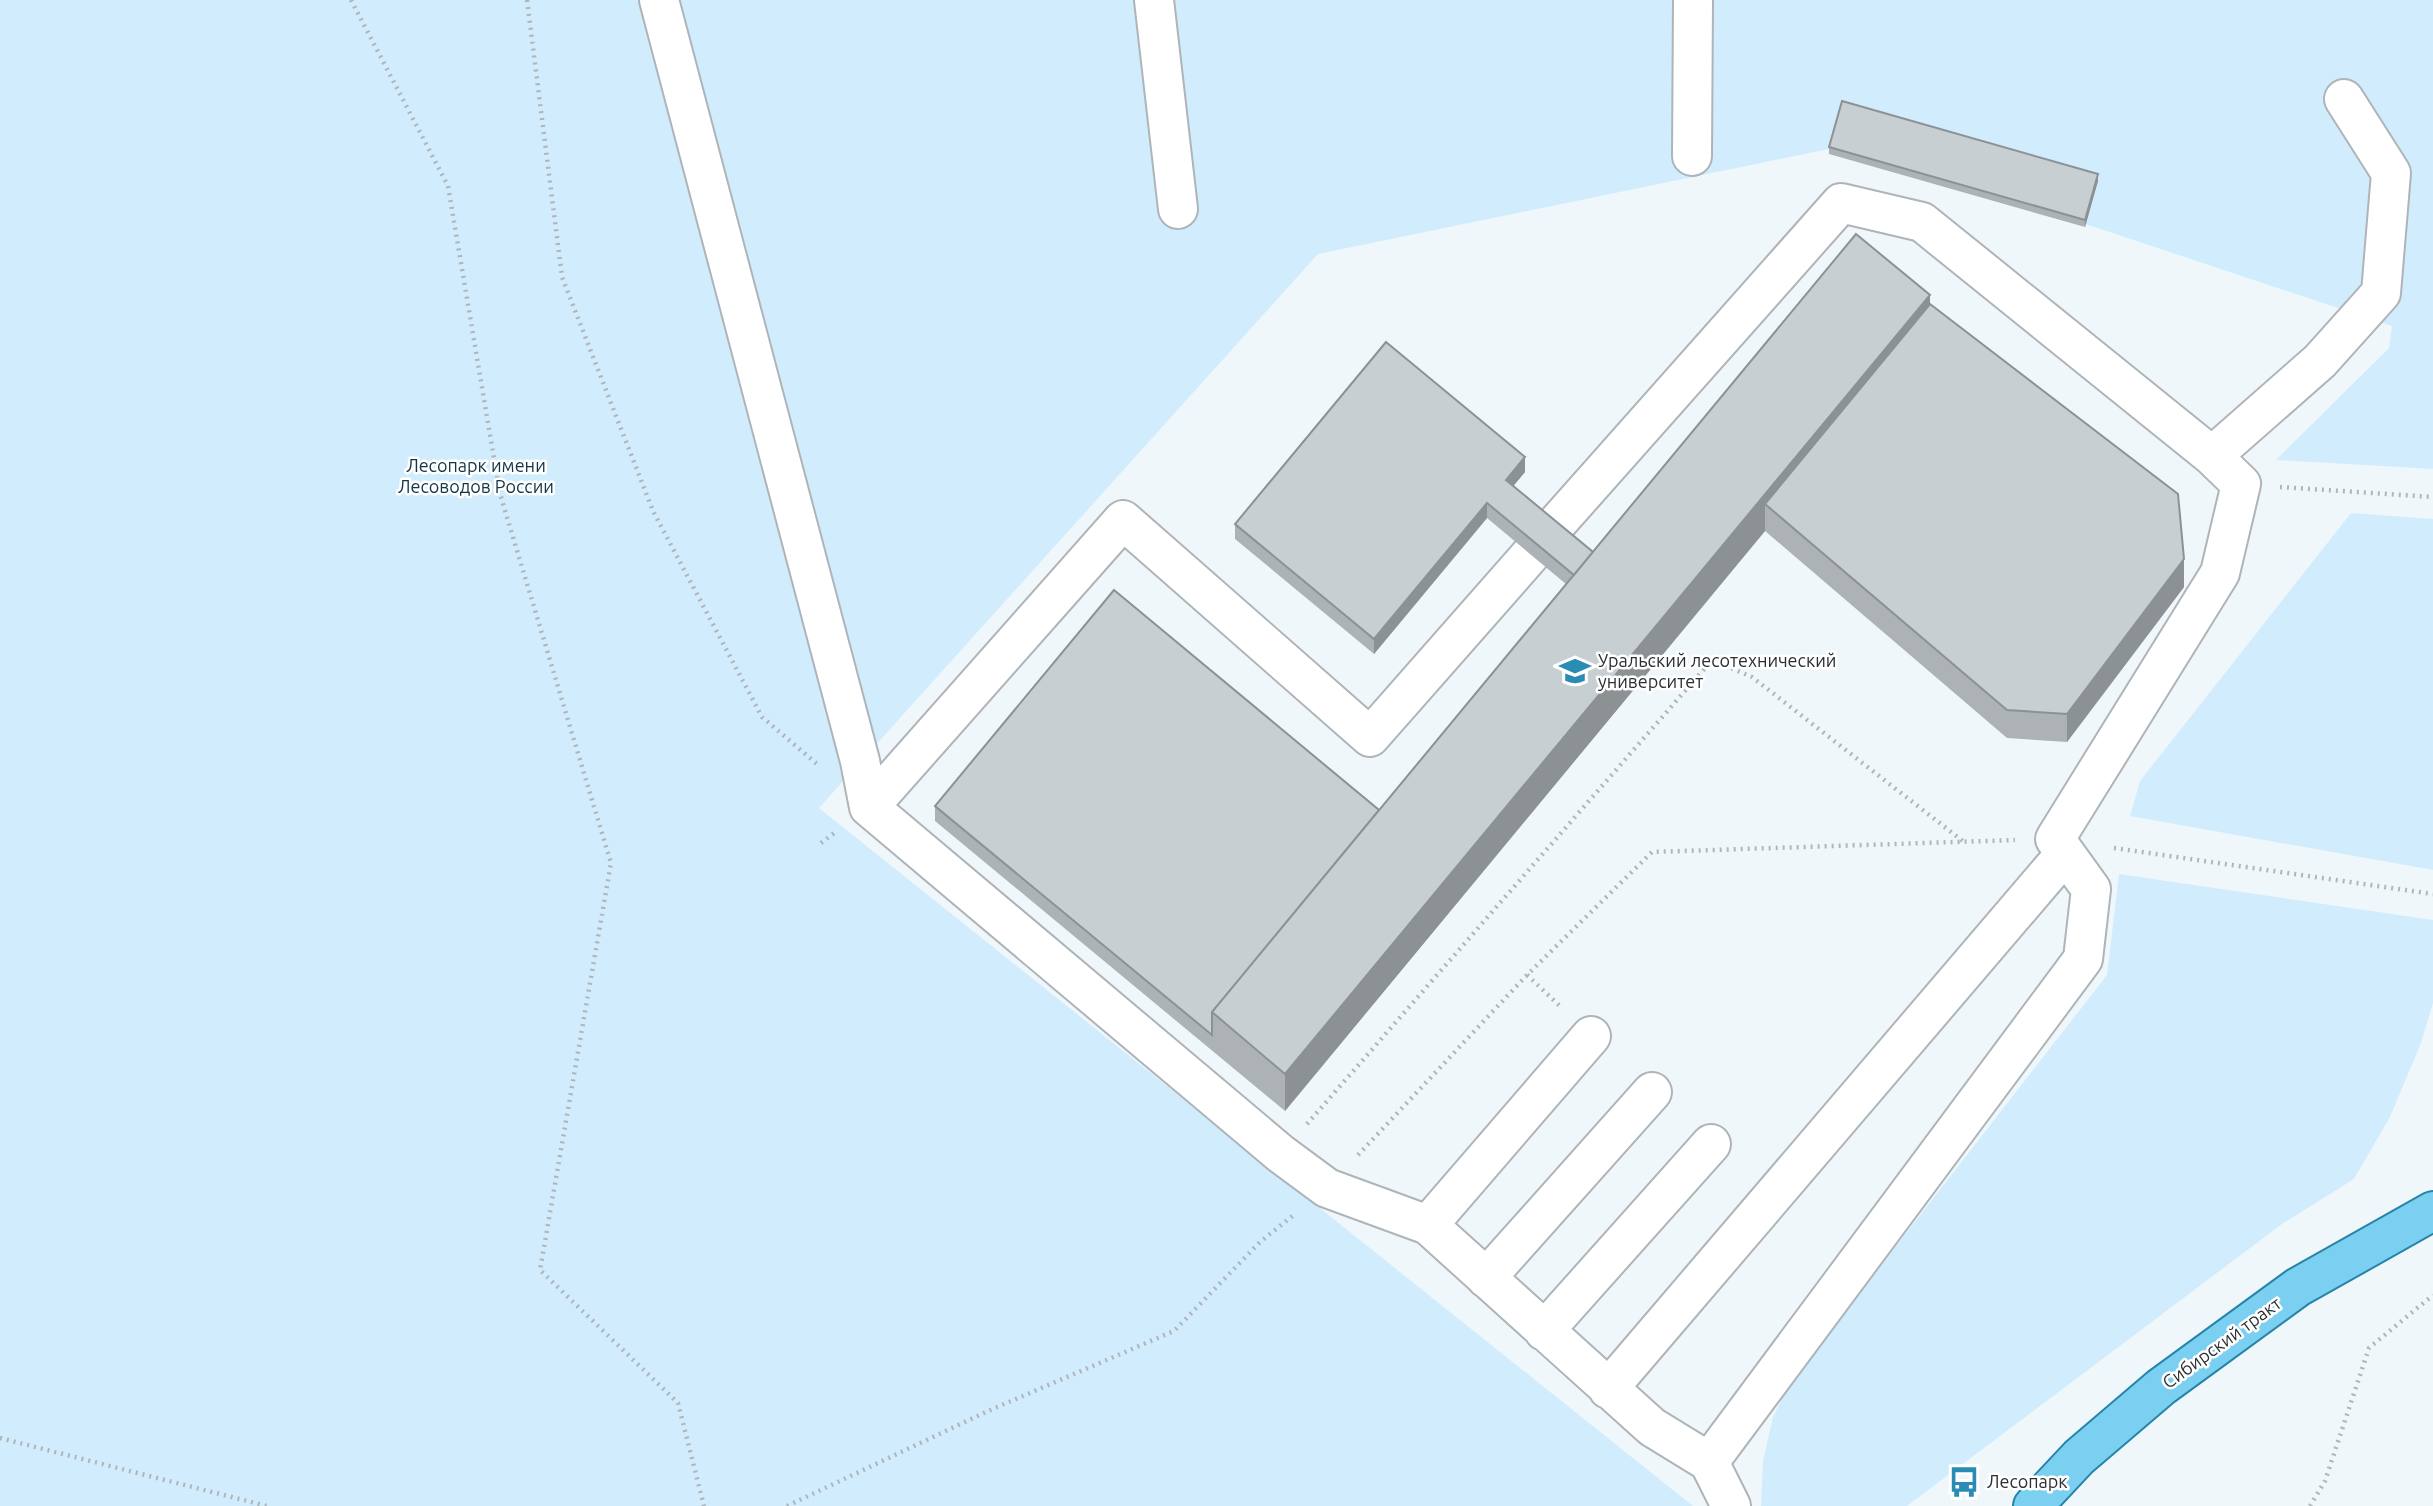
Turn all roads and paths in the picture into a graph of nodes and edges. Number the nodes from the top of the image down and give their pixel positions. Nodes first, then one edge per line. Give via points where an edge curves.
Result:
1 (351, 0) edge
2 (527, 0) edge
3 (659, 0) edge
4 (1154, 0) edge
5 (1693, 0) edge
6 (2344, 99) dead end
7 (1692, 156) dead end
8 (1178, 209) dead end
9 (2212, 456) junction
10 (2241, 484) junction
11 (2433, 497) edge
12 (820, 766) dead end
13 (869, 807) junction
14 (1964, 842) junction
15 (2060, 847) junction
16 (2433, 894) edge
17 (1591, 1036) dead end
18 (1652, 1092) dead end
19 (1711, 1143) dead end
20 (1281, 1154) junction
21 (1327, 1188) junction
22 (2433, 1211) edge
23 (1428, 1225) junction
24 (1260, 1242) dead end
25 (1486, 1278) junction
26 (2433, 1295) edge
27 (1544, 1331) junction
28 (1608, 1389) junction
29 (0, 1438) edge
30 (1709, 1462) junction
31 (267, 1506) edge
32 (705, 1506) edge
33 (787, 1506) edge
34 (1731, 1506) edge
35 (2033, 1506) edge
36 (2310, 1506) edge

1 - 32 path via 448,186 500,494 611,863 540,1270 678,1403
2 - 12 path via 562,277 653,510 762,717
3 - 13 lane
4 - 8 lane
5 - 7 lane
6 - 9 lane via 2391,173 2382,293 2320,361
9 - 10 lane
9 - 13 lane via 1922,222 1841,203 1370,737 1123,520
10 - 11 path
10 - 15 lane via 2220,573
13 - 20 lane
14 - 15 path
14 - 20 path via 1752,677 1712,660
14 - 21 path via 1652,852 1527,975
15 - 16 path
15 - 28 lane
15 - 30 lane via 2091,890 2083,959
17 - 23 lane
18 - 25 lane
19 - 27 lane
20 - 21 lane
21 - 23 lane
22 - 35 main road, Сибирский тракт via 2298,1287 2172,1379 2079,1457
23 - 25 lane
24 - 33 path via 1174,1331 988,1411
25 - 27 lane
26 - 36 path via 2370,1348 2325,1481
27 - 28 lane
28 - 30 lane via 1652,1427
29 - 31 path
30 - 34 lane

